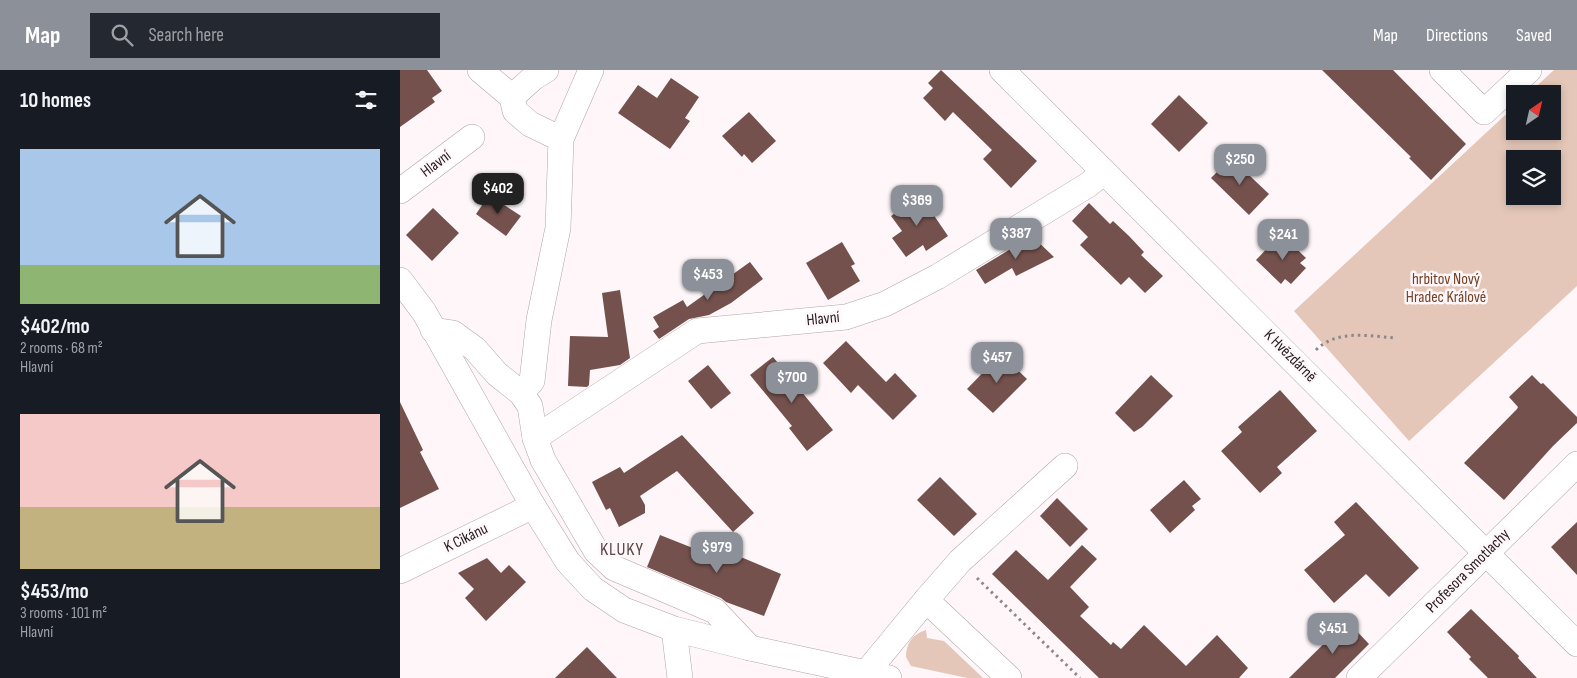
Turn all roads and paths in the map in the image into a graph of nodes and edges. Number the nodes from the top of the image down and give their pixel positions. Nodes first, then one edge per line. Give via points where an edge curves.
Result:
1 (480, 70) edge
2 (546, 70) edge
3 (591, 70) edge
4 (1002, 70) edge
5 (1442, 70) edge
6 (1529, 70) edge
7 (512, 97) junction
8 (472, 137) dead end
9 (561, 139) junction
10 (1104, 172) junction
11 (400, 190) edge
12 (400, 280) edge
13 (433, 330) junction
14 (1396, 338) dead end
15 (1323, 343) dead end
16 (521, 394) junction
17 (535, 438) junction
18 (1577, 464) edge
19 (1065, 466) dead end
20 (533, 506) junction
21 (1487, 552) junction
22 (960, 562) junction
23 (400, 571) edge
24 (926, 600) junction
25 (674, 629) junction
26 (1577, 644) edge
27 (750, 648) junction
28 (878, 675) edge
29 (680, 678) edge
30 (1009, 678) edge
31 (1080, 678) edge
32 (1359, 678) edge

1 - 7 street
2 - 7 street
3 - 9 street
4 - 10 street, K Hvězdárně
5 - 6 street via 1484,112
7 - 9 street via 515,111 530,124
8 - 11 street, Hlavní
9 - 16 street via 558,228 539,320 532,381
10 - 17 street, Hlavní via 945,272 885,304 846,317 697,331
10 - 21 street, K Hvězdárně
12 - 13 street
13 - 16 street via 453,333 475,349
13 - 20 street
14 - 15 path via 1342,336
16 - 17 street via 530,406
17 - 27 street via 543,460 596,551 614,568 714,611
18 - 21 street, Profesora Smotlachy
19 - 22 street
20 - 23 street, K Cikánu
20 - 25 street via 568,562 593,589 624,610
21 - 26 street, K Hvězdárně
21 - 32 street, Profesora Smotlachy
22 - 24 street
22 - 31 path
24 - 28 street
24 - 30 street
25 - 27 street
25 - 29 street
27 - 28 street

